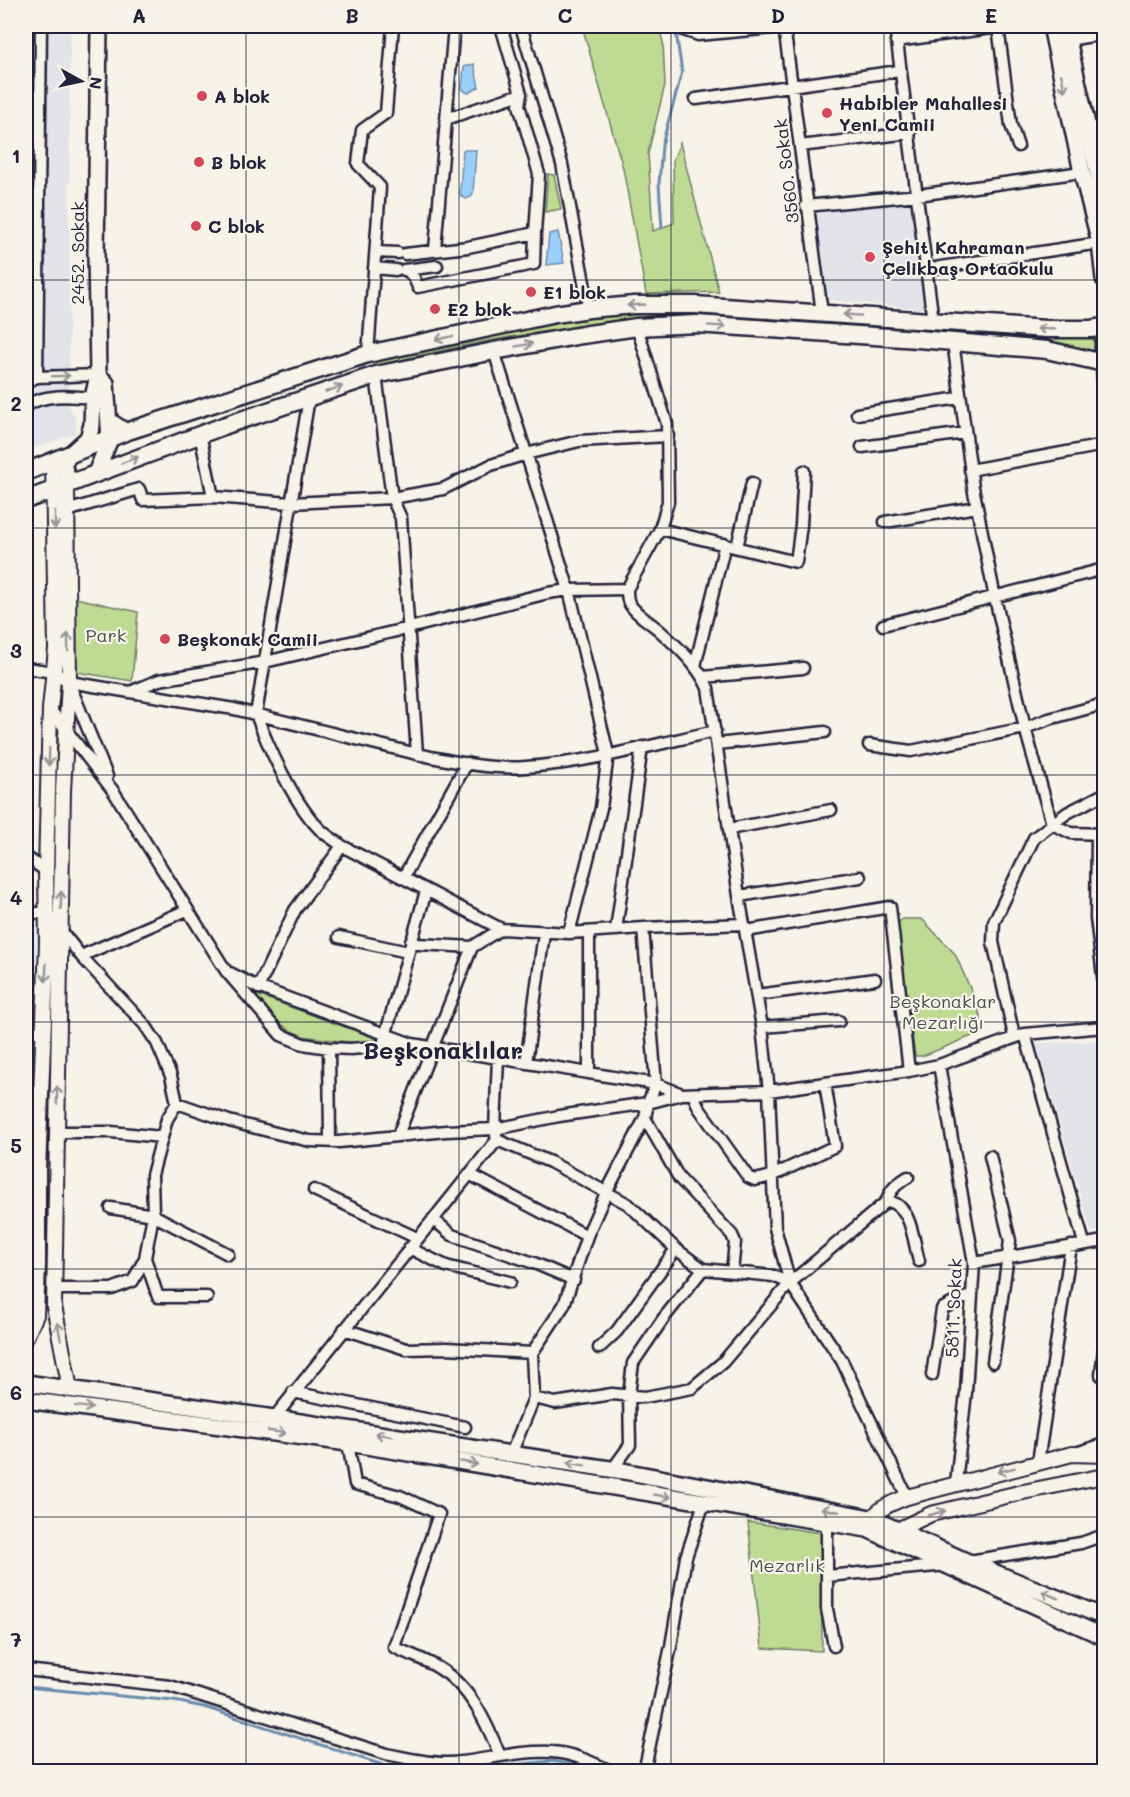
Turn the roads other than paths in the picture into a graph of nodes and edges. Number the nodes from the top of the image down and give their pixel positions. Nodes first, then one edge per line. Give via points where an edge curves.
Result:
1 (41, 26) edge
2 (99, 26) edge
3 (393, 26) edge
4 (454, 26) edge
5 (501, 26) edge
6 (521, 26) edge
7 (784, 26) edge
8 (895, 26) edge
9 (1002, 26) edge
10 (1051, 26) edge
11 (683, 30) dead end
12 (1068, 32) edge
13 (1104, 34) edge
14 (896, 41) junction
15 (899, 71) junction
16 (793, 86) junction
17 (521, 94) junction
18 (696, 99) dead end
19 (446, 118) junction
20 (1104, 126) edge
21 (1088, 130) junction
22 (910, 133) junction
23 (800, 146) junction
24 (1018, 146) dead end
25 (1082, 172) junction
26 (918, 195) junction
27 (1104, 200) edge
28 (806, 207) junction
29 (536, 233) junction
30 (1100, 243) junction
31 (435, 249) junction
32 (376, 252) junction
33 (437, 266) dead end
34 (374, 268) junction
35 (928, 269) junction
36 (402, 270) junction
37 (1104, 279) edge
38 (589, 309) junction
39 (822, 313) junction
40 (933, 321) junction
41 (636, 327) junction
42 (1104, 327) edge
43 (1104, 340) edge
44 (953, 342) junction
45 (494, 351) junction
46 (1104, 352) edge
47 (368, 354) junction
48 (1104, 357) edge
49 (1104, 363) edge
50 (98, 375) junction
51 (376, 375) junction
52 (37, 377) junction
53 (1104, 377) edge
54 (26, 382) edge
55 (93, 398) junction
56 (309, 398) junction
57 (959, 398) junction
58 (26, 406) edge
59 (857, 414) dead end
60 (115, 431) junction
61 (965, 433) junction
62 (200, 435) junction
63 (669, 436) junction
64 (1104, 445) edge
65 (862, 447) dead end
66 (526, 454) junction
67 (61, 459) junction
68 (970, 470) junction
69 (804, 471) dead end
70 (26, 472) edge
71 (96, 473) junction
72 (752, 483) dead end
73 (66, 486) junction
74 (213, 498) junction
75 (392, 498) junction
76 (26, 500) edge
77 (291, 503) junction
78 (977, 507) junction
79 (67, 510) junction
80 (885, 522) dead end
81 (660, 529) junction
82 (725, 544) junction
83 (737, 546) junction
84 (1104, 569) edge
85 (627, 589) junction
86 (568, 590) junction
87 (995, 598) junction
88 (883, 626) dead end
89 (409, 628) junction
90 (265, 662) junction
91 (696, 666) junction
92 (26, 668) edge
93 (803, 668) dead end
94 (54, 672) junction
95 (704, 677) junction
96 (69, 682) junction
97 (130, 692) junction
98 (1104, 704) edge
99 (50, 709) junction
100 (256, 714) junction
101 (1024, 728) junction
102 (66, 730) junction
103 (715, 731) junction
104 (825, 732) dead end
105 (717, 744) junction
106 (869, 745) dead end
107 (642, 747) junction
108 (417, 754) junction
109 (608, 754) junction
110 (467, 763) junction
111 (114, 792) junction
112 (1104, 794) edge
113 (831, 810) dead end
114 (1052, 824) junction
115 (729, 829) junction
116 (1101, 835) edge
117 (342, 846) junction
118 (26, 857) edge
119 (46, 871) junction
120 (860, 877) dead end
121 (403, 878) junction
122 (426, 891) junction
123 (739, 896) junction
124 (187, 910) junction
125 (26, 914) edge
126 (46, 914) junction
127 (745, 927) junction
128 (643, 928) junction
129 (501, 929) junction
130 (616, 930) junction
131 (60, 932) junction
132 (589, 932) junction
133 (544, 933) junction
134 (569, 933) junction
135 (339, 937) dead end
136 (410, 946) junction
137 (472, 946) junction
138 (81, 956) junction
139 (226, 971) junction
140 (875, 979) dead end
141 (1104, 984) edge
142 (258, 988) junction
143 (757, 995) junction
144 (839, 1021) dead end
145 (1104, 1027) edge
146 (762, 1028) junction
147 (26, 1032) edge
148 (44, 1032) junction
149 (385, 1034) junction
150 (1020, 1035) junction
151 (412, 1044) junction
152 (382, 1046) junction
153 (329, 1048) junction
154 (432, 1048) junction
155 (498, 1058) junction
156 (526, 1063) junction
157 (939, 1065) junction
158 (909, 1071) junction
159 (590, 1072) junction
160 (825, 1083) junction
161 (656, 1084) junction
162 (769, 1090) junction
163 (687, 1094) junction
164 (177, 1103) junction
165 (648, 1103) junction
166 (645, 1118) junction
167 (56, 1132) junction
168 (496, 1134) junction
169 (398, 1135) junction
170 (162, 1137) junction
171 (330, 1141) junction
172 (990, 1156) dead end
173 (32, 1170) edge
174 (469, 1174) junction
175 (772, 1176) junction
176 (908, 1177) dead end
177 (314, 1190) dead end
178 (606, 1192) junction
179 (887, 1201) junction
180 (111, 1208) dead end
181 (153, 1215) junction
182 (433, 1219) junction
183 (587, 1236) junction
184 (417, 1238) junction
185 (1104, 1241) edge
186 (1084, 1243) junction
187 (1071, 1246) junction
188 (409, 1248) junction
189 (676, 1249) junction
190 (228, 1254) dead end
191 (1009, 1256) junction
192 (145, 1258) junction
193 (919, 1261) dead end
194 (974, 1263) junction
195 (703, 1269) junction
196 (732, 1272) junction
197 (574, 1280) junction
198 (510, 1282) dead end
199 (790, 1283) junction
200 (54, 1289) junction
201 (31, 1293) edge
202 (971, 1296) junction
203 (207, 1297) dead end
204 (344, 1329) junction
205 (26, 1337) edge
206 (599, 1348) dead end
207 (1104, 1350) edge
208 (532, 1353) junction
209 (993, 1362) dead end
210 (932, 1375) dead end
211 (1101, 1375) dead end
212 (26, 1383) edge
213 (70, 1389) junction
214 (293, 1392) junction
215 (629, 1395) junction
216 (534, 1398) junction
217 (26, 1400) edge
218 (274, 1418) junction
219 (465, 1426) dead end
220 (348, 1443) junction
221 (1104, 1444) edge
222 (512, 1454) junction
223 (1072, 1454) junction
224 (1104, 1455) edge
225 (1038, 1462) junction
226 (612, 1470) junction
227 (1104, 1476) edge
228 (956, 1483) junction
229 (907, 1497) junction
230 (704, 1503) junction
231 (827, 1522) junction
232 (869, 1523) junction
233 (900, 1529) junction
234 (1104, 1535) edge
235 (883, 1536) junction
236 (966, 1561) junction
237 (947, 1565) junction
238 (827, 1576) junction
239 (1104, 1617) edge
240 (1104, 1637) edge
241 (834, 1646) dead end
242 (26, 1670) edge
243 (500, 1755) junction
244 (613, 1772) edge
245 (644, 1772) edge

1 - 52 street
2 - 50 main road, 2452. Sokak
3 - 32 street via 386,113 362,130 358,164 381,187
4 - 19 street
5 - 17 street
6 - 38 street via 562,164
7 - 11 street via 698,35
7 - 16 street, 3560. Sokak
8 - 14 street
9 - 14 street
9 - 24 street via 1011,125
10 -> 25 main road
12 - 13 street
12 - 21 main road
14 - 15 street
15 - 16 street
15 - 22 street
16 - 18 street
16 - 23 street, 3560. Sokak
17 - 19 street
17 - 29 street via 519,105 539,174
19 - 31 street
20 - 21 street
21 - 27 main road
22 - 23 street
22 - 26 street
23 - 28 street, 3560. Sokak
25 - 26 street
25 - 30 main road
26 - 28 street
26 - 35 street
28 - 39 street, 3560. Sokak
29 - 31 street via 468,247
29 - 36 street via 534,264 418,287
30 - 35 street
30 - 37 main road
31 - 32 street
32 - 34 street
33 - 36 street
34 - 36 street
34 - 47 street
35 - 40 street
39 -> 38 main road via 678,304
38 -> 47 main road
40 -> 39 main road
42 -> 40 main road via 1046,329
41 -> 44 main road via 696,324
45 -> 41 main road
41 - 63 street
43 - 46 main road
44 - 49 main road via 1047,350
44 - 57 street
45 - 51 main road
45 - 66 street
47 - 60 main road
48 - 49 street
49 - 53 street
52 -> 50 street
50 - 55 main road
50 - 60 main road, 2452. Sokak via 106,383
56 -> 51 main road
51 - 75 street
52 - 54 street
55 - 58 street via 65,396 33,401
55 - 67 main road via 88,438
56 - 62 main road
56 - 77 street
57 - 59 street
57 - 61 street
60 - 67 main road
60 - 71 main road, 2452. Sokak
61 - 65 street
61 - 68 street
71 -> 62 main road
62 - 74 street
63 - 66 street via 579,441
63 - 81 street via 668,502
64 - 68 street
66 - 75 street via 491,465 443,489
66 - 86 street
67 - 70 main road
67 - 73 street
67 - 73 main road via 68,477
68 - 78 street
69 - 83 street via 796,562
71 - 73 main road
72 - 83 street
73 - 76 main road
73 - 79 street
73 -> 94 street
74 - 77 street
74 - 79 street via 143,500 139,489
75 - 77 street
75 - 89 street via 402,518
77 - 90 street
78 - 80 street
78 - 87 street
96 -> 79 street
81 - 82 street
81 - 85 street
82 - 83 street
82 - 91 street
84 - 87 street
85 - 86 street
85 - 91 street via 630,604
86 - 89 street
86 - 109 street
87 - 88 street
87 - 101 street
89 - 90 street
89 - 108 street
90 - 97 street via 159,680
90 - 100 street
91 - 95 street
92 - 94 street
93 - 95 street
94 - 96 street
94 - 99 street
95 - 103 street
96 - 97 street
96 - 102 street
96 - 111 street
97 - 100 street
98 - 101 street
99 - 102 street
99 -> 119 street
100 - 108 street
100 - 117 street via 268,748 296,797 313,822
101 - 106 street via 911,751
101 - 114 street
102 - 111 street
131 -> 102 street
103 - 105 street
103 - 107 street
104 - 105 street
105 - 115 street
107 - 109 street
107 - 130 street
108 - 110 street
109 - 110 street via 524,767
109 - 134 street via 601,808
110 - 121 street
111 - 124 street
112 - 114 street
113 - 115 street
114 - 116 street via 1071,833
114 - 150 street via 1034,838 994,922 993,942
115 - 123 street
116 - 141 street via 1096,918
117 - 121 street
117 - 142 street via 295,910
118 - 119 street
119 - 126 street
120 - 123 street
121 - 122 street
122 - 129 street
122 - 136 street
123 - 127 street
124 - 138 street
124 - 139 street
125 - 126 street
126 - 131 street
126 -> 148 street
127 - 128 street
127 - 143 street
127 - 158 street via 890,907
128 - 130 street
128 - 161 street
129 - 133 street
129 - 137 street
130 - 132 street
131 - 138 street
167 -> 131 street
132 - 134 street
132 - 159 street
133 - 134 street
133 - 156 street
135 - 136 street
136 - 137 street
136 - 149 street
137 - 154 street
138 - 164 street via 157,1042
139 - 142 street
139 - 153 street via 281,1035
140 - 143 street
142 - 149 street
143 - 146 street
144 - 146 street
145 - 150 street
146 - 162 street
147 - 148 street
148 - 173 street
149 - 151 street
149 - 152 street
150 - 157 street
150 - 186 street
151 - 152 street
151 - 154 street
152 - 153 street
153 - 171 street
154 - 155 street
154 - 169 street
155 - 156 street
155 - 168 street
156 - 159 street
157 - 158 street
157 - 194 street, 5811. Sokak
158 - 160 street
159 - 161 street
160 - 162 street
160 - 175 street via 835,1146
161 - 163 street
161 - 165 street
162 - 163 street
162 - 175 street
163 - 165 street
163 - 175 street via 748,1177 755,1180
164 - 170 street
164 - 171 street via 229,1121 310,1141
165 - 166 street
165 - 168 street via 559,1116
166 - 178 street
166 - 196 street via 679,1178 732,1235
167 - 170 street
167 - 200 street
168 - 169 street
168 - 174 street
168 - 178 street
169 - 171 street
170 - 181 street via 152,1175
172 - 191 street via 1010,1241
173 - 201 street
174 - 182 street
174 - 183 street
175 - 199 street via 775,1228
176 - 179 street via 889,1192
177 - 184 street
178 - 183 street
178 - 189 street via 628,1204
179 - 193 street via 897,1204 906,1214
179 - 199 street
180 - 181 street
181 - 190 street
181 - 192 street
182 - 184 street
182 - 197 street via 452,1235
183 - 197 street
184 - 188 street
185 - 186 street
186 - 187 street
187 - 191 street
187 - 225 street
188 - 198 street via 446,1266
188 - 204 street
189 - 195 street
189 - 206 street via 617,1331
191 - 194 street
191 - 209 street
192 - 200 street via 133,1281 112,1289
192 - 203 street via 158,1297
194 - 202 street, 5811. Sokak
195 - 196 street
195 - 215 street via 633,1363
196 - 199 street via 773,1276
197 - 208 street via 564,1305
199 - 215 street via 723,1362 692,1388 645,1397
199 - 229 street via 842,1361
213 -> 200 street
201 - 205 street via 36,1315
202 - 210 street via 942,1309
202 - 228 street, 5811. Sokak
204 - 208 street via 406,1349
204 - 214 street
207 - 211 street
208 - 216 street
212 - 213 main road
213 - 218 main road
214 - 218 street
214 - 219 street
215 - 216 street via 555,1403
215 - 226 street via 630,1445
216 - 222 street
217 -> 220 main road
222 -> 218 main road
220 -> 230 main road
220 - 243 street via 355,1484 400,1496 439,1514 394,1647 438,1667 470,1694
221 - 223 street
226 -> 222 main road
223 - 224 street
223 - 225 street
225 -> 228 street
232 -> 226 main road
233 -> 227 street via 931,1514
228 - 229 street
229 - 232 street via 883,1507
230 - 231 main road
230 - 245 street via 686,1557
231 - 232 main road
231 - 238 street
232 - 233 main road
232 - 235 main road
233 - 235 street
233 - 236 main road
234 - 236 street via 1081,1543
235 - 237 main road
239 -> 236 main road
237 - 238 street
237 - 240 main road
238 - 241 street via 827,1610
242 - 243 street via 170,1686 415,1760 449,1763
243 - 244 street via 574,1755

